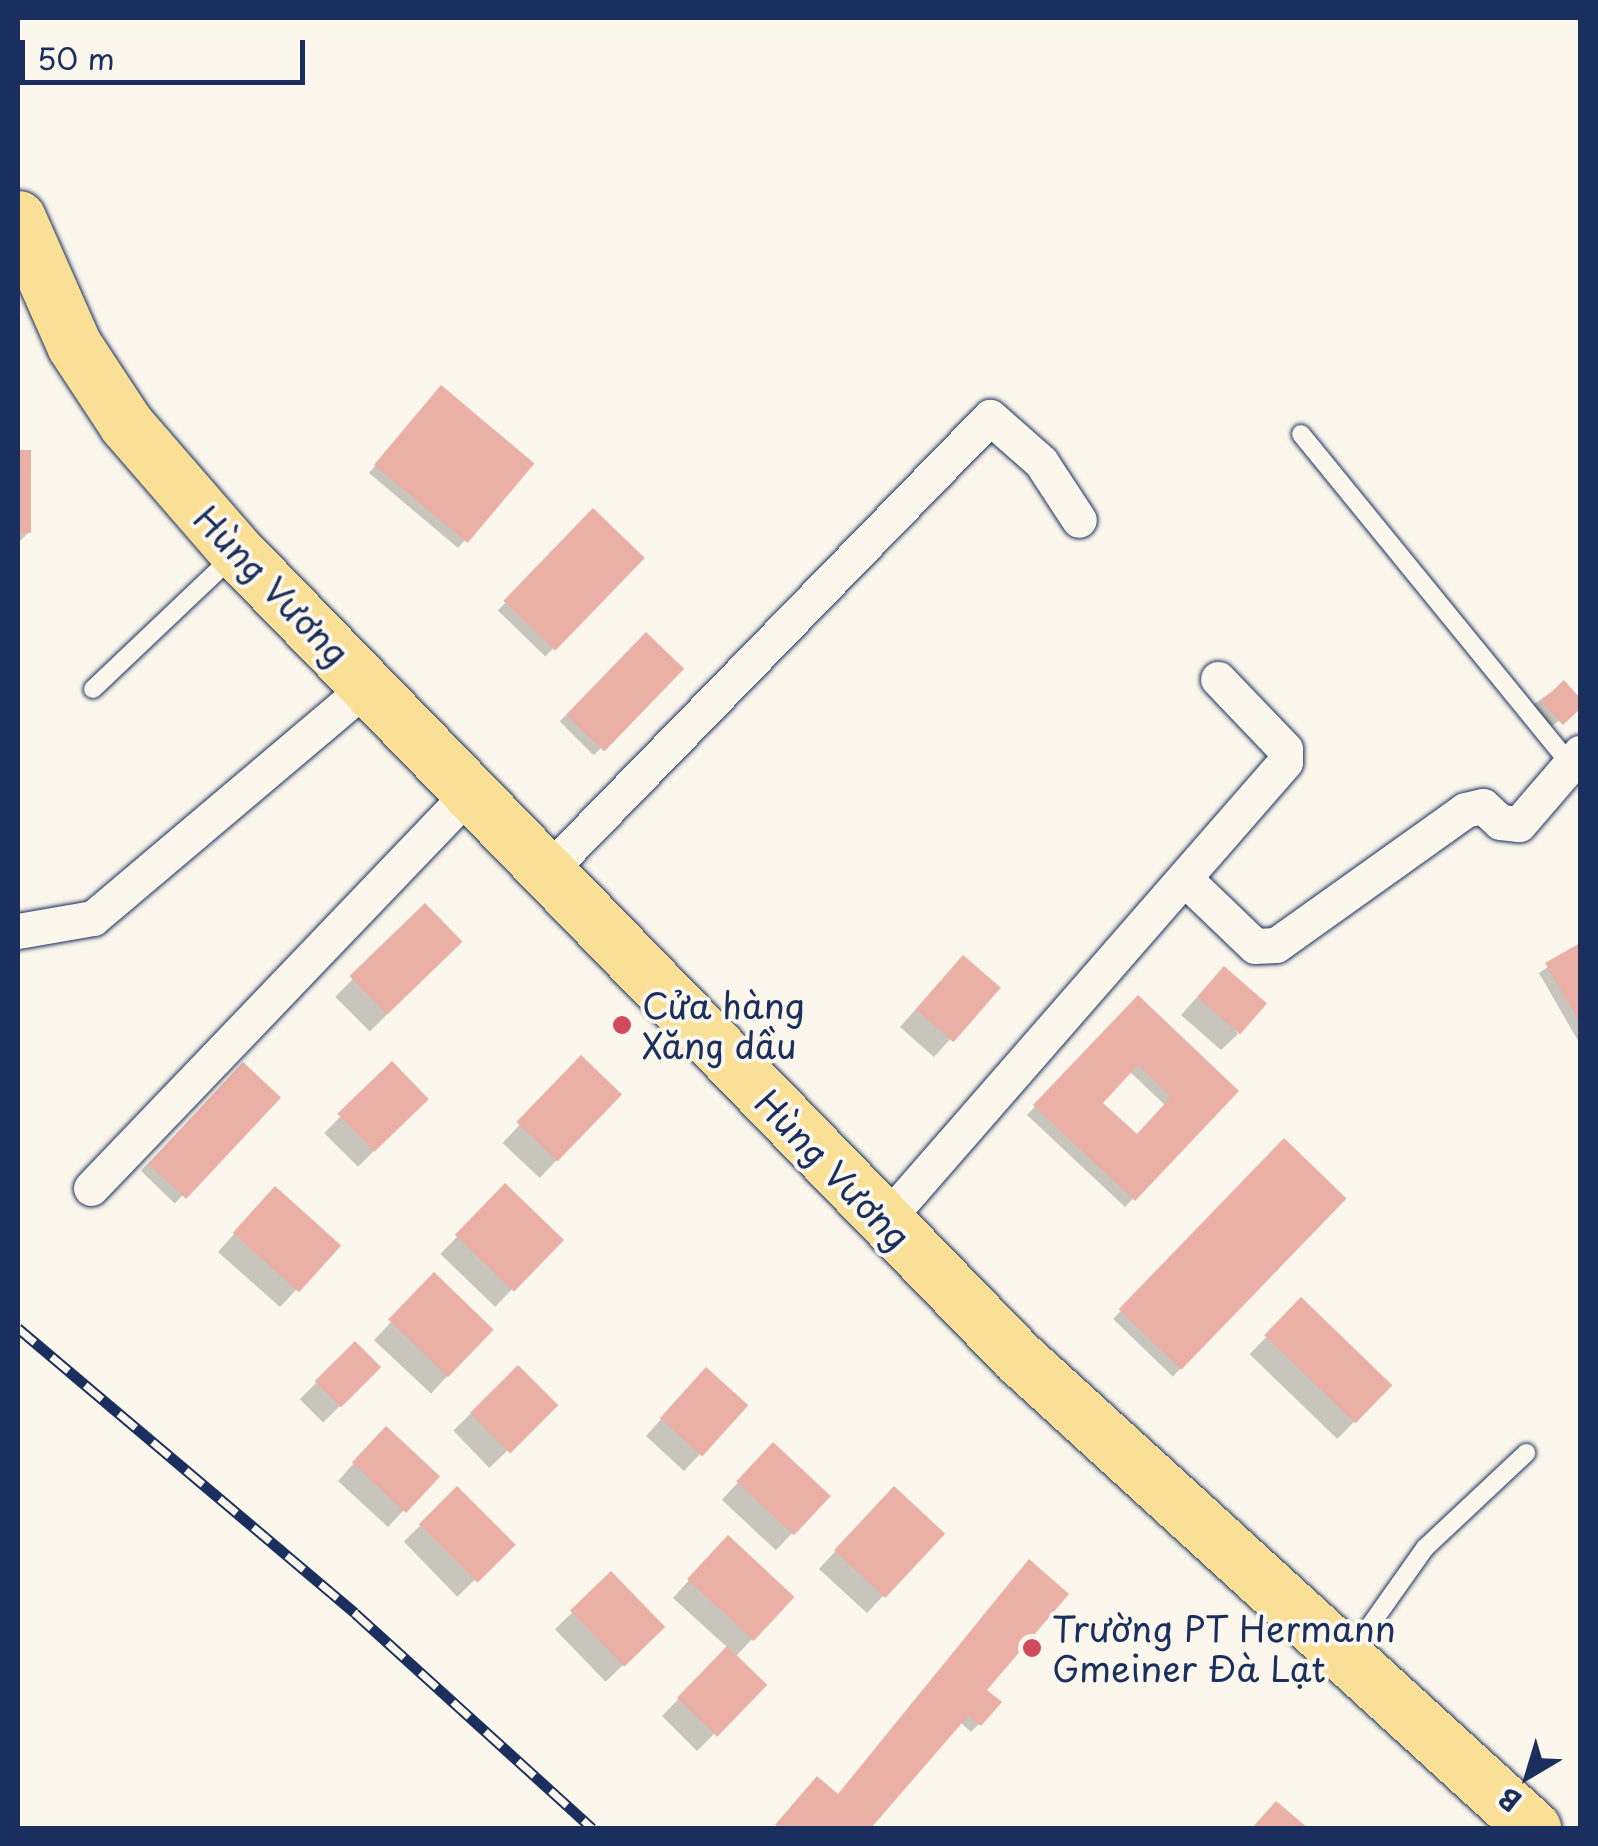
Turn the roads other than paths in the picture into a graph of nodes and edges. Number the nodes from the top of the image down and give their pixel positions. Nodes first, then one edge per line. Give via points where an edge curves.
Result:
1 (18, 218) edge
2 (1301, 434) dead end
3 (1078, 520) dead end
4 (237, 552) junction
5 (1218, 679) dead end
6 (369, 686) junction
7 (93, 690) dead end
8 (1575, 758) edge
9 (471, 791) junction
10 (545, 874) junction
11 (1184, 878) junction
12 (18, 931) edge
13 (91, 1188) dead end
14 (884, 1222) junction
15 (1526, 1453) dead end
16 (1346, 1658) junction
17 (1533, 1828) edge

1 - 4 highway, Hùng Vương via 74,345 126,424
2 - 8 lane
3 - 10 street via 1041,462 990,417
4 - 6 highway, Hùng Vương
4 - 7 lane
5 - 11 street via 1286,749 1285,762
6 - 9 highway, Hùng Vương
6 - 12 street via 93,918
8 - 11 street via 1520,824 1500,822 1483,806 1465,810 1276,945 1255,946
9 - 10 highway, Hùng Vương
9 - 13 street
10 - 14 highway, Hùng Vương
11 - 14 street
14 - 16 highway, Hùng Vương via 1033,1371
15 - 16 lane via 1425,1548
16 - 17 highway, Hùng Vương

